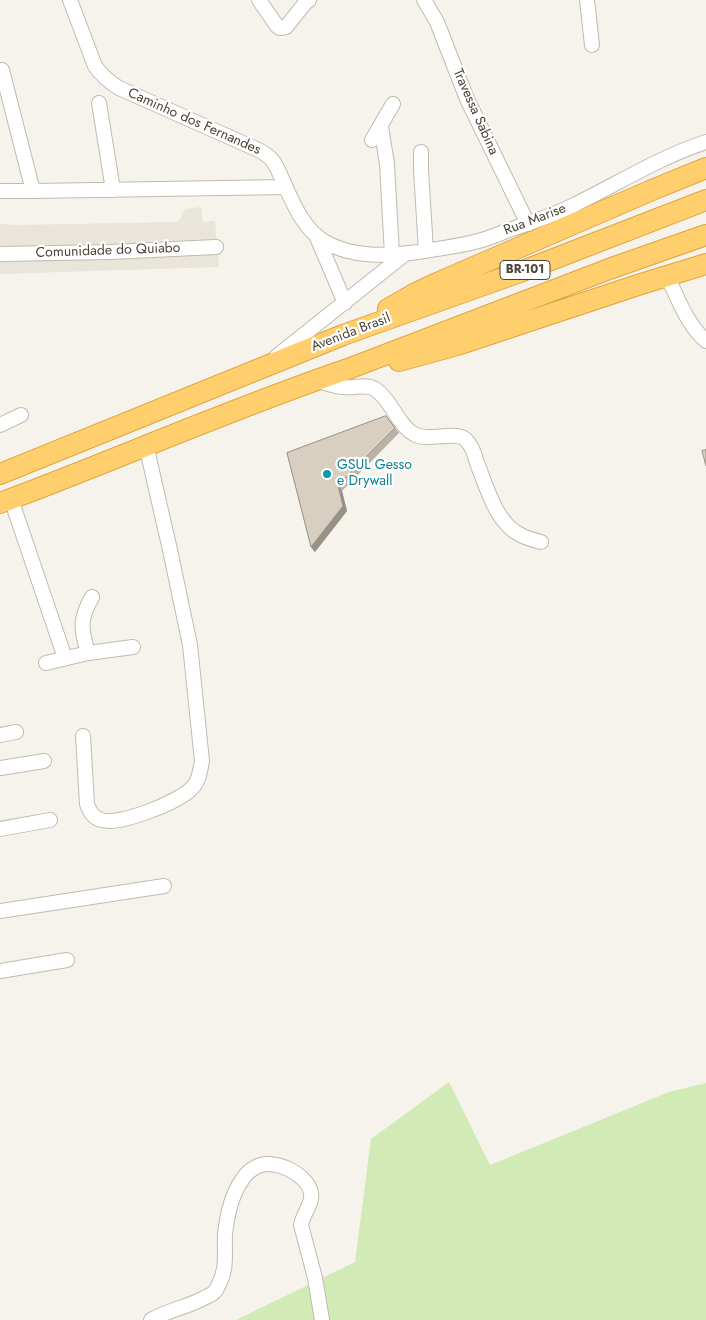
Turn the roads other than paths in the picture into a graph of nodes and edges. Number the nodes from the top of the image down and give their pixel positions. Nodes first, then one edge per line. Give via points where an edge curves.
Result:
1 (70, 0) edge
2 (259, 0) edge
3 (424, 0) edge
4 (587, 0) edge
5 (307, 1) edge
6 (592, 45) dead end
7 (2, 70) dead end
8 (99, 103) dead end
9 (393, 104) dead end
10 (381, 126) junction
11 (372, 140) dead end
12 (706, 142) edge
13 (421, 152) dead end
14 (706, 168) edge
15 (286, 187) junction
16 (113, 190) junction
17 (0, 191) edge
18 (33, 191) junction
19 (706, 200) edge
20 (528, 224) junction
21 (316, 235) junction
22 (706, 235) edge
23 (475, 242) junction
24 (216, 247) dead end
25 (426, 251) junction
26 (352, 252) joint
27 (0, 254) edge
28 (398, 254) junction
29 (485, 263) junction
30 (706, 264) edge
31 (667, 276) junction
32 (345, 303) junction
33 (343, 335) junction
34 (706, 341) edge
35 (263, 367) junction
36 (348, 369) junction
37 (316, 380) junction
38 (21, 415) dead end
39 (0, 424) edge
40 (146, 445) junction
41 (0, 474) edge
42 (5, 501) edge
43 (540, 542) dead end
44 (92, 597) dead end
45 (133, 647) dead end
46 (88, 653) junction
47 (65, 658) junction
48 (46, 663) dead end
49 (16, 732) dead end
50 (0, 735) edge
51 (83, 736) dead end
52 (44, 761) dead end
53 (0, 768) edge
54 (50, 820) dead end
55 (0, 829) edge
56 (164, 886) dead end
57 (0, 911) edge
58 (68, 960) dead end
59 (0, 972) edge
60 (152, 1320) edge
61 (322, 1320) edge

1 - 15 street, Caminho dos Fernandes via 90,56 109,82 267,155 273,160
2 - 5 street via 280,28 286,27
3 - 20 street, Travessa Sabina via 437,22 467,99
4 - 6 street
7 - 18 street
8 - 16 street
9 - 10 street
10 - 11 street
10 - 28 street
12 - 20 street, Rua Marise via 657,162 576,205
13 - 25 street
14 - 29 highway
15 - 16 street
15 - 21 street, Caminho dos Fernandes via 305,224
16 - 18 street
17 - 18 street
19 - 33 highway, Avenida Brasil / BR-101 via 520,272
20 - 23 street, Rua Marise
21 - 26 street, Caminho dos Fernandes via 329,244
21 - 32 street
22 - 36 highway, BR-101
23 - 25 street, Rua Marise
23 - 29 street
24 - 27 street, Comunidade do Quiabo
25 - 28 street, Rua Marise
26 - 28 street, Rua Marise
28 - 32 street
29 - 33 highway via 414,294
30 - 31 highway
31 - 34 street via 690,323
31 - 36 highway via 422,356
32 - 35 street
33 - 35 highway, Avenida Brasil / BR-101
35 - 41 highway, Avenida Brasil / BR-101
36 - 37 highway, BR-101
37 - 40 highway, BR-101
37 - 43 street via 341,387 361,386 377,390 409,431 416,435 461,437 476,459 502,518 518,534
38 - 39 street
40 - 42 highway, BR-101
40 - 51 street via 190,645 202,761 199,778 184,796 168,805 139,815 103,821 89,811 87,804
42 - 47 street
44 - 46 street via 82,623
45 - 46 street
46 - 47 street
47 - 48 street
49 - 50 street
52 - 53 street
54 - 55 street
56 - 57 street
58 - 59 street
60 - 61 street via 215,1292 225,1270 228,1210 247,1173 265,1164 294,1172 310,1188 312,1196 301,1225

